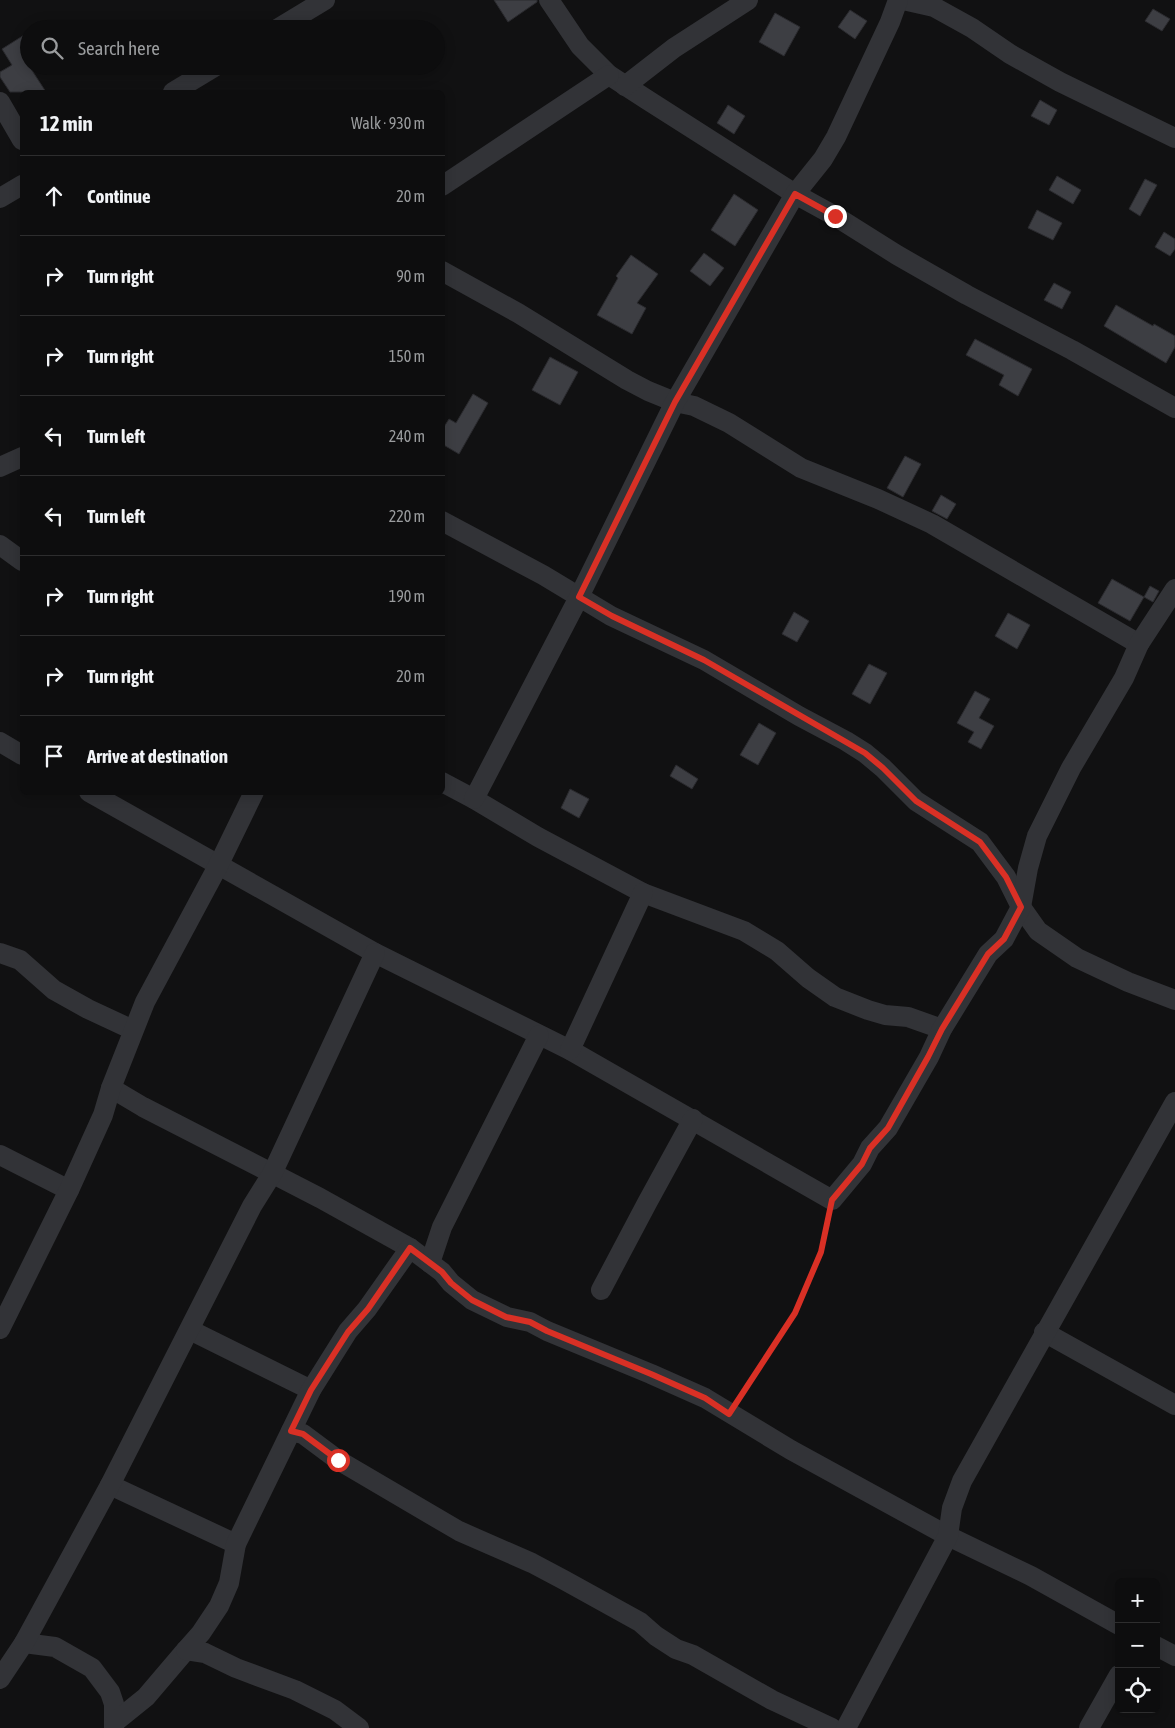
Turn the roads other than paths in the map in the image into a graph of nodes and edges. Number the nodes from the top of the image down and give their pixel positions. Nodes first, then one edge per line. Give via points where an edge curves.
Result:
1 (324, 0) edge
2 (549, 0) edge
3 (748, 0) edge
4 (898, 0) edge
5 (903, 0) edge
6 (292, 20) edge
7 (201, 75) edge
8 (617, 81) junction
9 (176, 90) edge
10 (0, 102) edge
11 (20, 137) edge
12 (1175, 138) edge
13 (445, 184) edge
14 (20, 185) edge
15 (795, 194) junction
16 (0, 198) edge
17 (445, 273) edge
18 (675, 402) junction
19 (1175, 408) edge
20 (20, 458) edge
21 (0, 467) edge
22 (445, 523) edge
23 (0, 544) edge
24 (20, 559) edge
25 (1175, 589) edge
26 (579, 597) junction
27 (1139, 644) junction
28 (0, 742) edge
29 (20, 754) edge
30 (445, 784) edge
31 (94, 795) edge
32 (253, 795) edge
33 (474, 799) junction
34 (218, 866) junction
35 (643, 893) junction
36 (1021, 907) junction
37 (0, 952) edge
38 (375, 953) junction
39 (1175, 1000) edge
40 (942, 1029) junction
41 (133, 1030) junction
42 (539, 1035) junction
43 (570, 1050) junction
44 (111, 1088) junction
45 (1175, 1102) edge
46 (693, 1120) junction
47 (0, 1155) edge
48 (272, 1174) junction
49 (69, 1190) junction
50 (410, 1248) junction
51 (430, 1263) junction
52 (601, 1290) dead end
53 (0, 1329) edge
54 (190, 1330) junction
55 (1044, 1332) junction
56 (311, 1390) junction
57 (1175, 1405) edge
58 (291, 1431) junction
59 (110, 1485) junction
60 (948, 1536) junction
61 (236, 1544) junction
62 (1115, 1623) edge
63 (1160, 1648) edge
64 (186, 1650) junction
65 (13, 1655) edge
66 (1175, 1656) edge
67 (0, 1679) edge
68 (1115, 1682) edge
69 (110, 1692) junction
70 (146, 1697) junction
71 (115, 1725) edge
72 (359, 1728) edge
73 (832, 1728) edge
74 (846, 1728) edge
75 (1089, 1728) edge

1 - 6 street
2 - 8 street via 580,46
3 - 8 street
4 - 15 street via 836,137
5 - 12 street via 934,7 1060,82
7 - 9 street
8 - 13 street
8 - 15 street
10 - 11 street
14 - 16 street
15 - 18 street
15 - 19 street via 960,290
17 - 18 street via 627,380
18 - 26 street
18 - 27 street via 694,406 729,424 802,468 932,524
20 - 21 street
22 - 26 street
23 - 24 street
25 - 27 street
26 - 33 street
26 - 36 street via 704,660 865,753 916,801 980,842 1006,877
27 - 36 street via 1124,678 1071,768 1037,836
28 - 29 street
30 - 33 street
31 - 34 street
32 - 34 street
33 - 35 street via 538,838
34 - 38 street
34 - 41 street via 144,1002
35 - 40 street via 744,931 835,997 868,1010 908,1017
35 - 43 street
36 - 39 street via 1038,931 1077,958
36 - 40 street via 1004,939 988,954
37 - 41 street via 20,960 54,990
38 - 42 street
38 - 48 street
40 - 46 street via 888,1128 832,1200
41 - 44 street
42 - 43 street
42 - 51 street via 442,1227
43 - 46 street
44 - 48 street
44 - 49 street via 103,1115
45 - 55 street
46 - 52 street
47 - 49 street
48 - 50 street
48 - 54 street via 252,1206
49 - 53 street
50 - 51 street
50 - 56 street via 348,1332
51 - 60 street via 472,1300 705,1398 791,1450
54 - 56 street
54 - 59 street
55 - 57 street
55 - 60 street via 962,1481 952,1508
56 - 58 street
58 - 61 street
58 - 73 street via 303,1434 338,1460 459,1531 532,1563 640,1622 676,1649
59 - 61 street
59 - 65 street
60 - 62 street via 1031,1576
60 - 74 street
61 - 64 street via 229,1583 219,1606
63 - 66 street
64 - 70 street
64 - 72 street via 205,1653 295,1690 336,1710
65 - 67 street
65 - 69 street via 55,1646 92,1668
68 - 75 street
69 - 70 street
69 - 71 street
70 - 71 street

